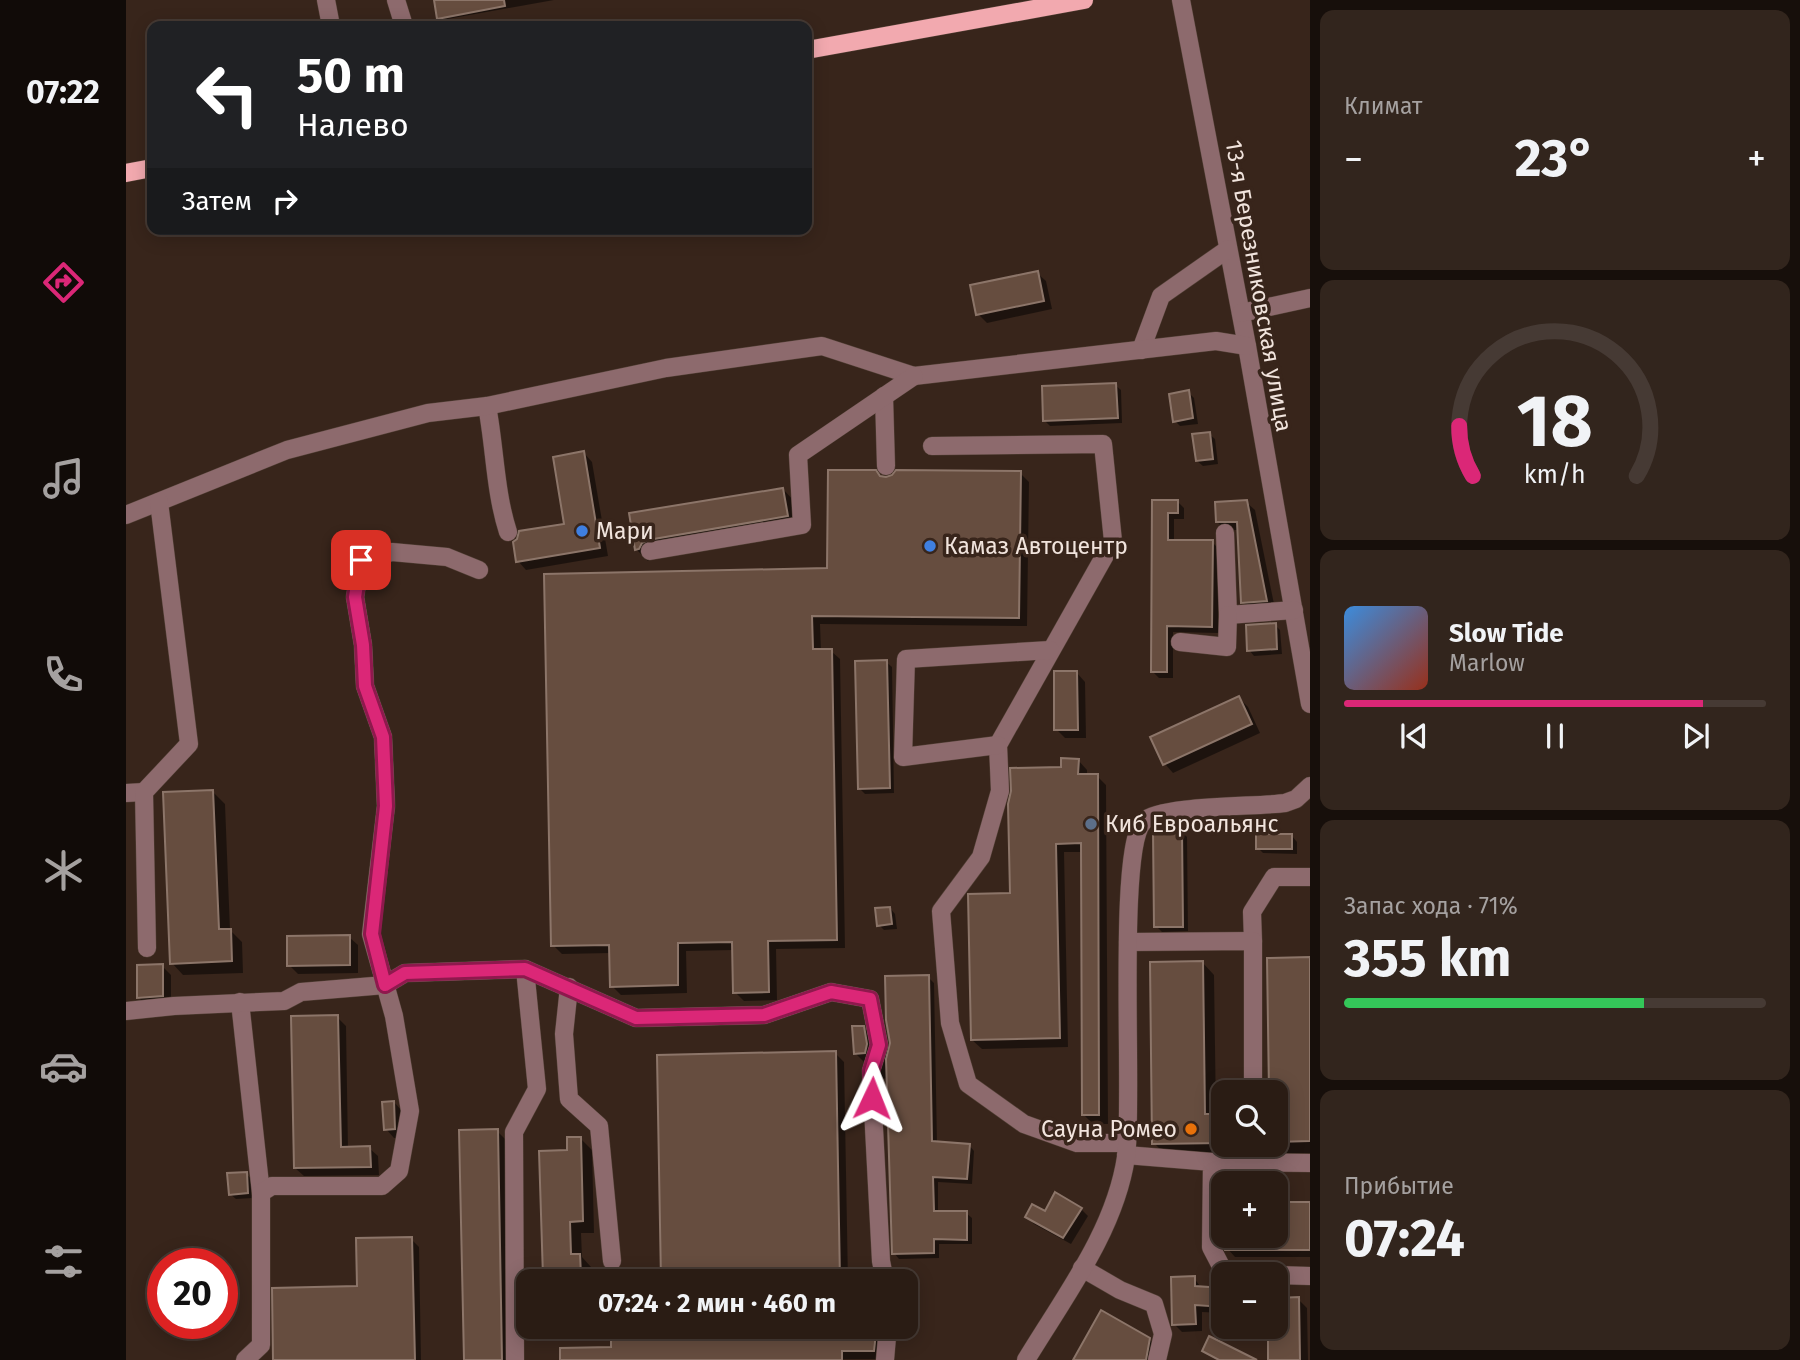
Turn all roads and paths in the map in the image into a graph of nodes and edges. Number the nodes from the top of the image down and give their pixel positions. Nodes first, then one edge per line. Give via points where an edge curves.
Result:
1 (327, 0) edge
2 (396, 0) edge
3 (1084, 0) edge
4 (1181, 0) edge
5 (330, 21) edge
6 (402, 21) edge
7 (812, 49) edge
8 (147, 169) edge
9 (126, 173) edge
10 (1228, 249) junction
11 (1310, 298) edge
12 (1241, 313) junction
13 (1247, 346) junction
14 (1141, 350) junction
15 (914, 376) junction
16 (884, 396) junction
17 (487, 407) junction
18 (932, 446) dead end
19 (886, 466) dead end
20 (159, 502) junction
21 (126, 514) edge
22 (508, 532) dead end
23 (1225, 533) dead end
24 (650, 551) dead end
25 (479, 570) dead end
26 (1294, 610) junction
27 (1228, 615) junction
28 (1180, 642) dead end
29 (1050, 650) junction
30 (1310, 705) edge
31 (998, 745) junction
32 (144, 792) junction
33 (1308, 792) edge
34 (126, 793) edge
35 (1310, 877) edge
36 (1253, 941) junction
37 (1128, 942) junction
38 (147, 948) dead end
39 (525, 969) junction
40 (385, 985) junction
41 (569, 988) junction
42 (240, 1002) junction
43 (126, 1011) edge
44 (1253, 1080) edge
45 (1127, 1149) junction
46 (1212, 1162) junction
47 (1310, 1163) edge
48 (261, 1193) junction
49 (612, 1261) dead end
50 (1219, 1262) edge
51 (1082, 1268) junction
52 (883, 1269) edge
53 (1288, 1276) edge
54 (1310, 1276) edge
55 (887, 1339) edge
56 (245, 1360) edge
57 (515, 1360) edge
58 (885, 1360) edge
59 (1026, 1360) edge
60 (1157, 1360) edge

1 - 5 street
2 - 6 street
3 - 7 main road
4 - 10 street, 13-я Березниковская улица
8 - 9 main road
10 - 12 street, 13-я Березниковская улица
10 - 14 street via 1161,296
11 - 12 street
12 - 13 street, 13-я Березниковская улица
13 - 14 street via 1216,341
13 - 26 street, 13-я Березниковская улица
14 - 15 street
15 - 16 street
15 - 17 street via 822,346 666,368
16 - 19 street
16 - 24 street via 798,455 802,525
17 - 20 street via 428,413 287,450
17 - 22 street
18 - 29 street via 1103,444 1113,541
20 - 21 street
20 - 32 street via 189,744
23 - 27 street
25 - 40 street via 447,557 392,552 361,560 355,597 365,686 383,737 386,806 372,934
26 - 27 street
26 - 30 street, 13-я Березниковская улица
27 - 28 street via 1227,647
29 - 31 street
29 - 31 street via 906,659 903,757
31 - 45 street via 1000,791 981,857 941,911 950,1023 968,1084 1024,1124 1077,1143
32 - 34 street
32 - 38 street
33 - 37 street via 1270,805 1170,812 1145,819 1134,849
35 - 36 street via 1274,877 1252,912
36 - 37 street
36 - 44 street
37 - 45 street
39 - 40 street via 405,973
39 - 41 street
39 - 57 street via 537,1089 514,1132
40 - 42 street via 300,992 284,1001
40 - 48 street via 410,1111 399,1171 382,1186 272,1186
41 - 49 street via 564,1034 569,1099 599,1126
41 - 52 street via 636,1018 764,1015 831,992 870,999 879,1045 871,1071
42 - 43 street
42 - 48 street
45 - 46 street
45 - 51 street via 1108,1218
46 - 47 street
46 - 50 street via 1211,1247
48 - 56 street via 261,1345
51 - 59 street
51 - 60 street via 1154,1304 1163,1334
53 - 54 street
55 - 58 street

